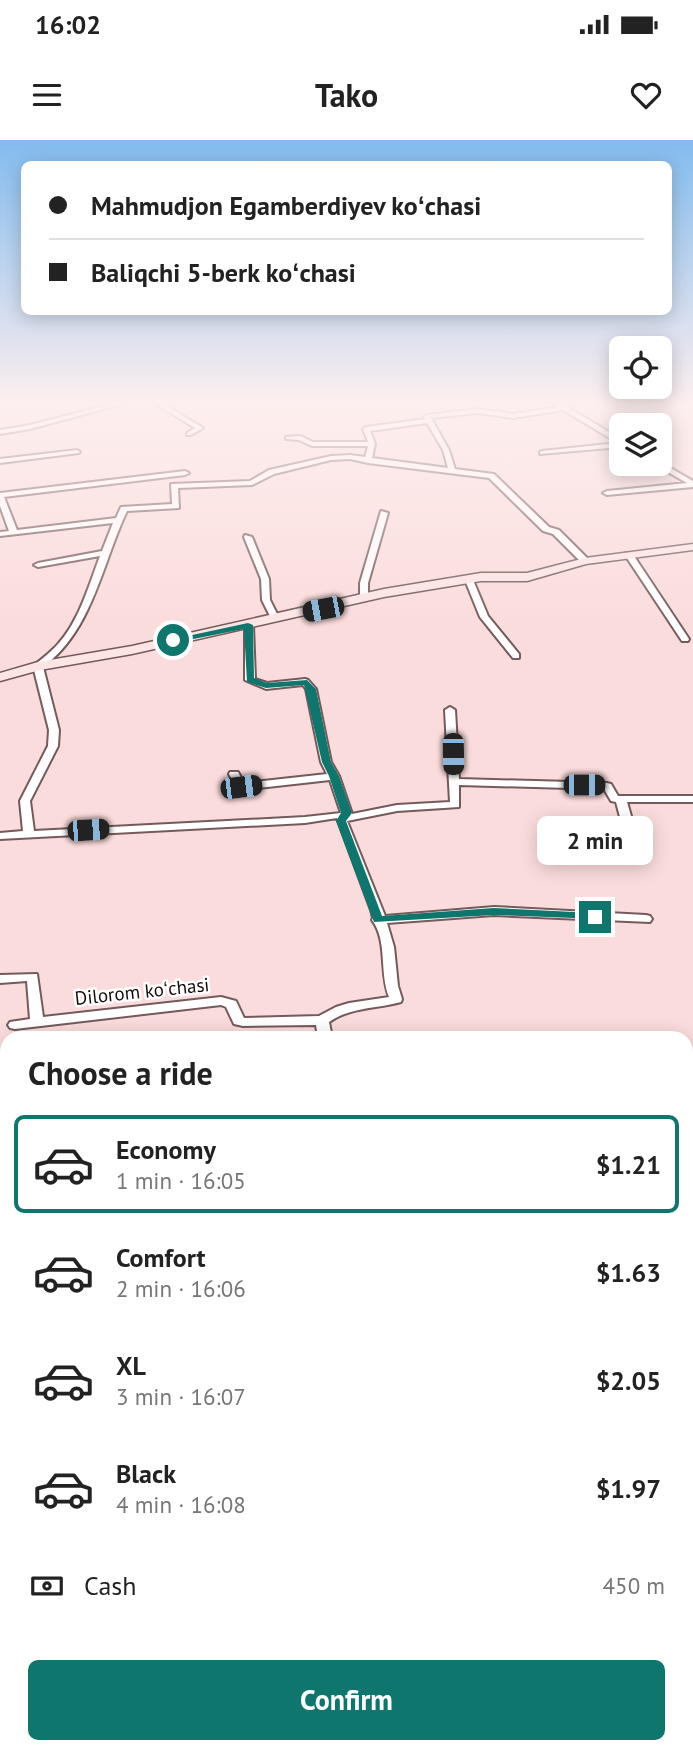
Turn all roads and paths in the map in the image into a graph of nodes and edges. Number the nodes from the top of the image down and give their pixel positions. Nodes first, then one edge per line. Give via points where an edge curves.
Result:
1 (167, 475) edge
2 (266, 475) edge
3 (486, 475) edge
4 (677, 475) edge
5 (693, 485) edge
6 (607, 493) dead end
7 (0, 496) edge
8 (384, 513) dead end
9 (118, 520) junction
10 (14, 532) junction
11 (0, 534) edge
12 (248, 537) dead end
13 (693, 547) edge
14 (107, 552) junction
15 (629, 555) junction
16 (585, 561) junction
17 (38, 565) dead end
18 (469, 580) junction
19 (364, 598) junction
20 (275, 618) junction
21 (248, 625) junction
22 (685, 639) dead end
23 (516, 656) dead end
24 (38, 666) junction
25 (0, 677) edge
26 (450, 710) dead end
27 (234, 774) dead end
28 (334, 776) junction
29 (454, 782) junction
30 (693, 799) edge
31 (621, 800) junction
32 (343, 817) junction
33 (29, 833) junction
34 (0, 835) edge
35 (637, 858) dead end
36 (646, 919) dead end
37 (378, 920) junction
38 (0, 979) edge
39 (322, 1020) junction
40 (37, 1022) junction
41 (16, 1025) dead end
42 (324, 1031) edge

1 - 7 street
2 - 9 street via 252,483 174,486 176,506 126,508
3 - 16 street
4 - 5 street
5 - 6 street
7 - 10 street
8 - 19 street
9 - 10 street
9 - 14 street
10 - 11 street
12 - 20 street
13 - 15 street
14 - 17 street
14 - 24 street via 70,635
15 - 16 street
15 - 22 street
16 - 18 street via 527,577
18 - 19 street
18 - 23 street via 484,617
19 - 20 street
20 - 21 street
21 - 24 street
21 - 28 street via 250,680 266,686 307,682 326,762
24 - 25 street
24 - 33 street via 54,730 53,746 25,801
26 - 29 street
27 - 28 street via 241,787
28 - 32 street via 346,813
29 - 31 street via 607,786 615,799
29 - 32 street via 455,804
30 - 31 street
31 - 35 street
32 - 33 street
32 - 37 street
33 - 34 street
36 - 37 street via 494,912
37 - 39 street via 386,939 396,999 343,1007
38 - 40 street via 33,977
39 - 40 street, Dilorom koʻchasi via 243,1022 231,1004 221,1002
39 - 42 street
40 - 41 street, Dilorom koʻchasi

